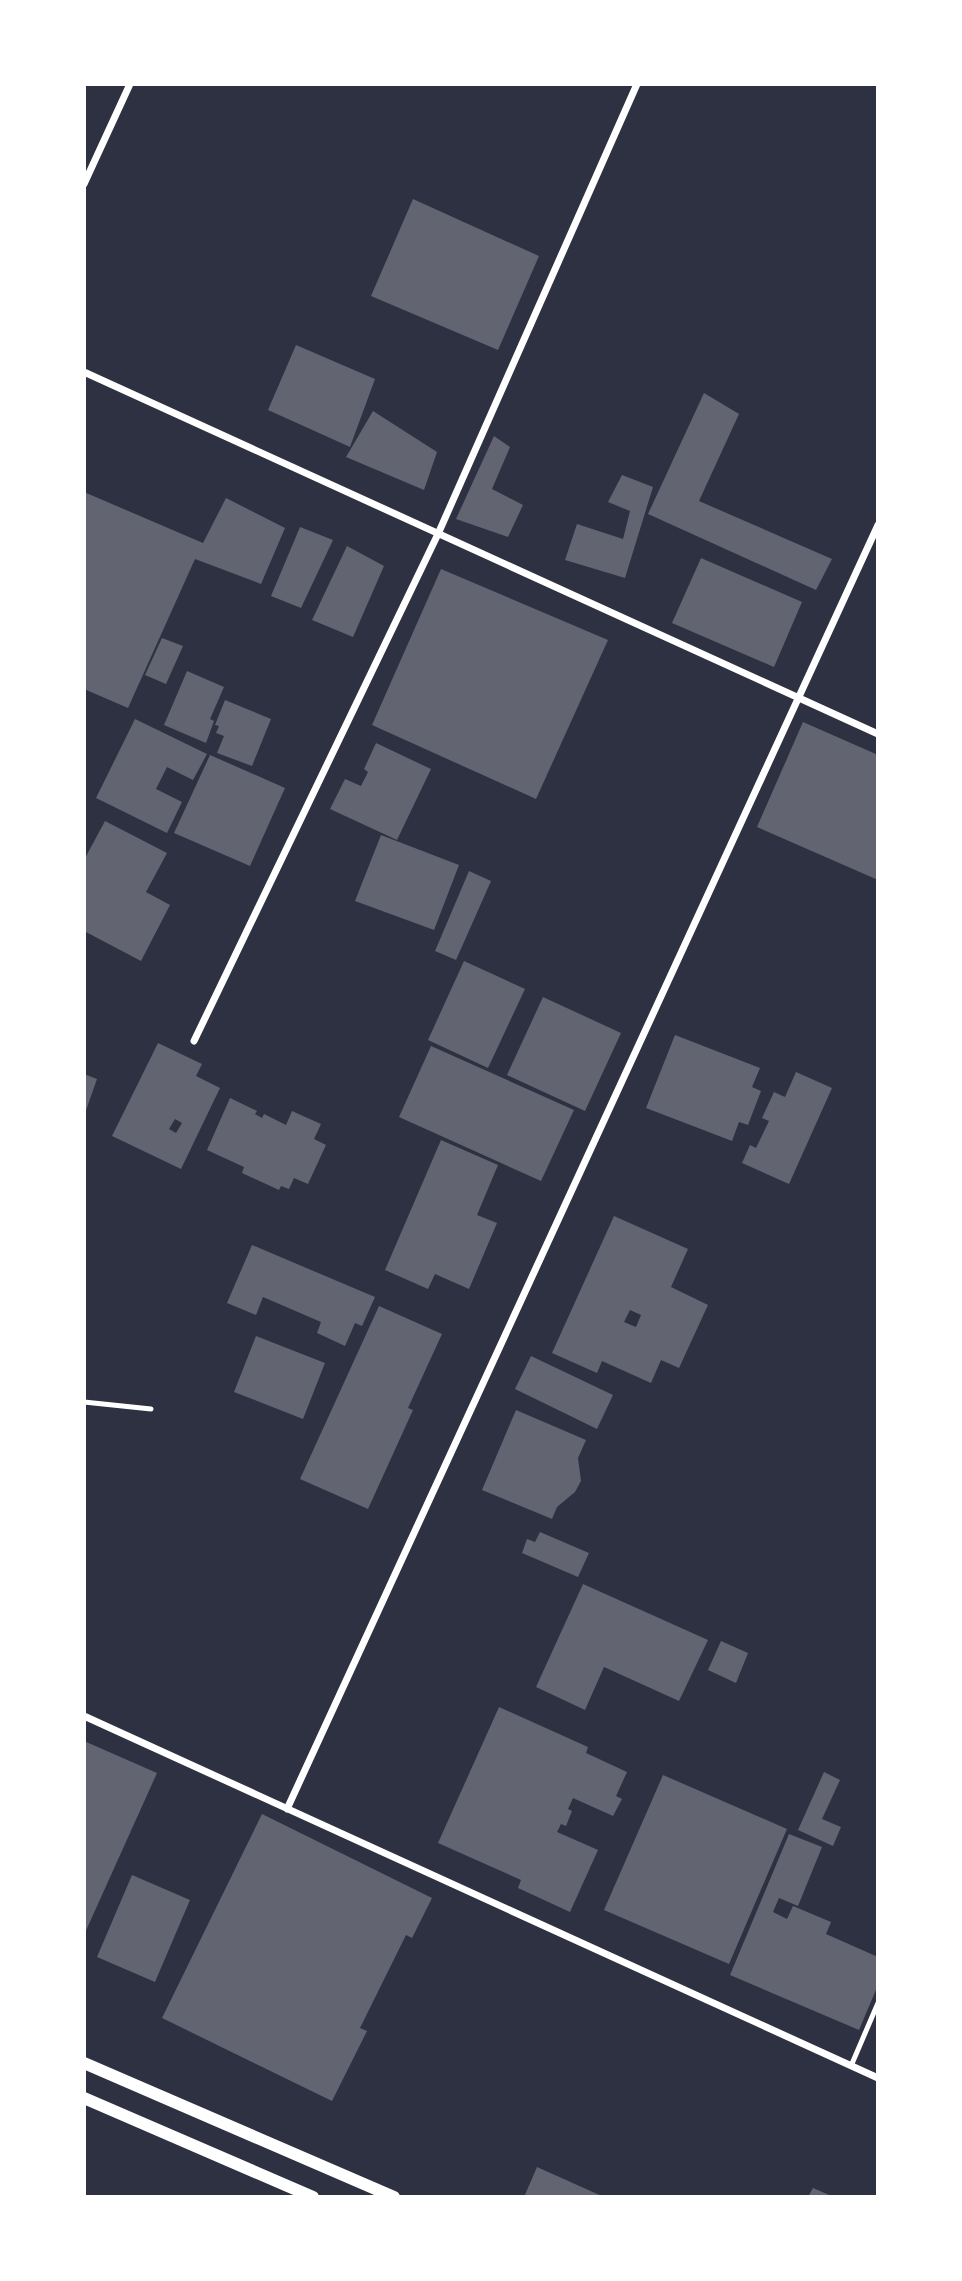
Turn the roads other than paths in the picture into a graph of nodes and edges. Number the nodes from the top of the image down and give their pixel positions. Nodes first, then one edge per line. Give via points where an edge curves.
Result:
1 (130, 84) edge
2 (637, 84) edge
3 (84, 184) edge
4 (84, 372) edge
5 (878, 525) edge
6 (438, 534) junction
7 (798, 698) junction
8 (878, 734) edge
9 (194, 1041) dead end
10 (84, 1402) edge
11 (151, 1409) dead end
12 (84, 1716) edge
13 (287, 1809) junction
14 (878, 2003) edge
15 (84, 2063) edge
16 (851, 2066) junction
17 (878, 2078) edge
18 (84, 2098) edge
19 (313, 2197) edge
20 (394, 2197) edge

1 - 3 street
2 - 6 street
4 - 6 street
5 - 7 street
6 - 7 street
6 - 9 street
7 - 8 street
7 - 13 street
10 - 11 lane
12 - 13 street
13 - 16 street
14 - 16 lane
15 - 20 street
16 - 17 street
18 - 19 street

